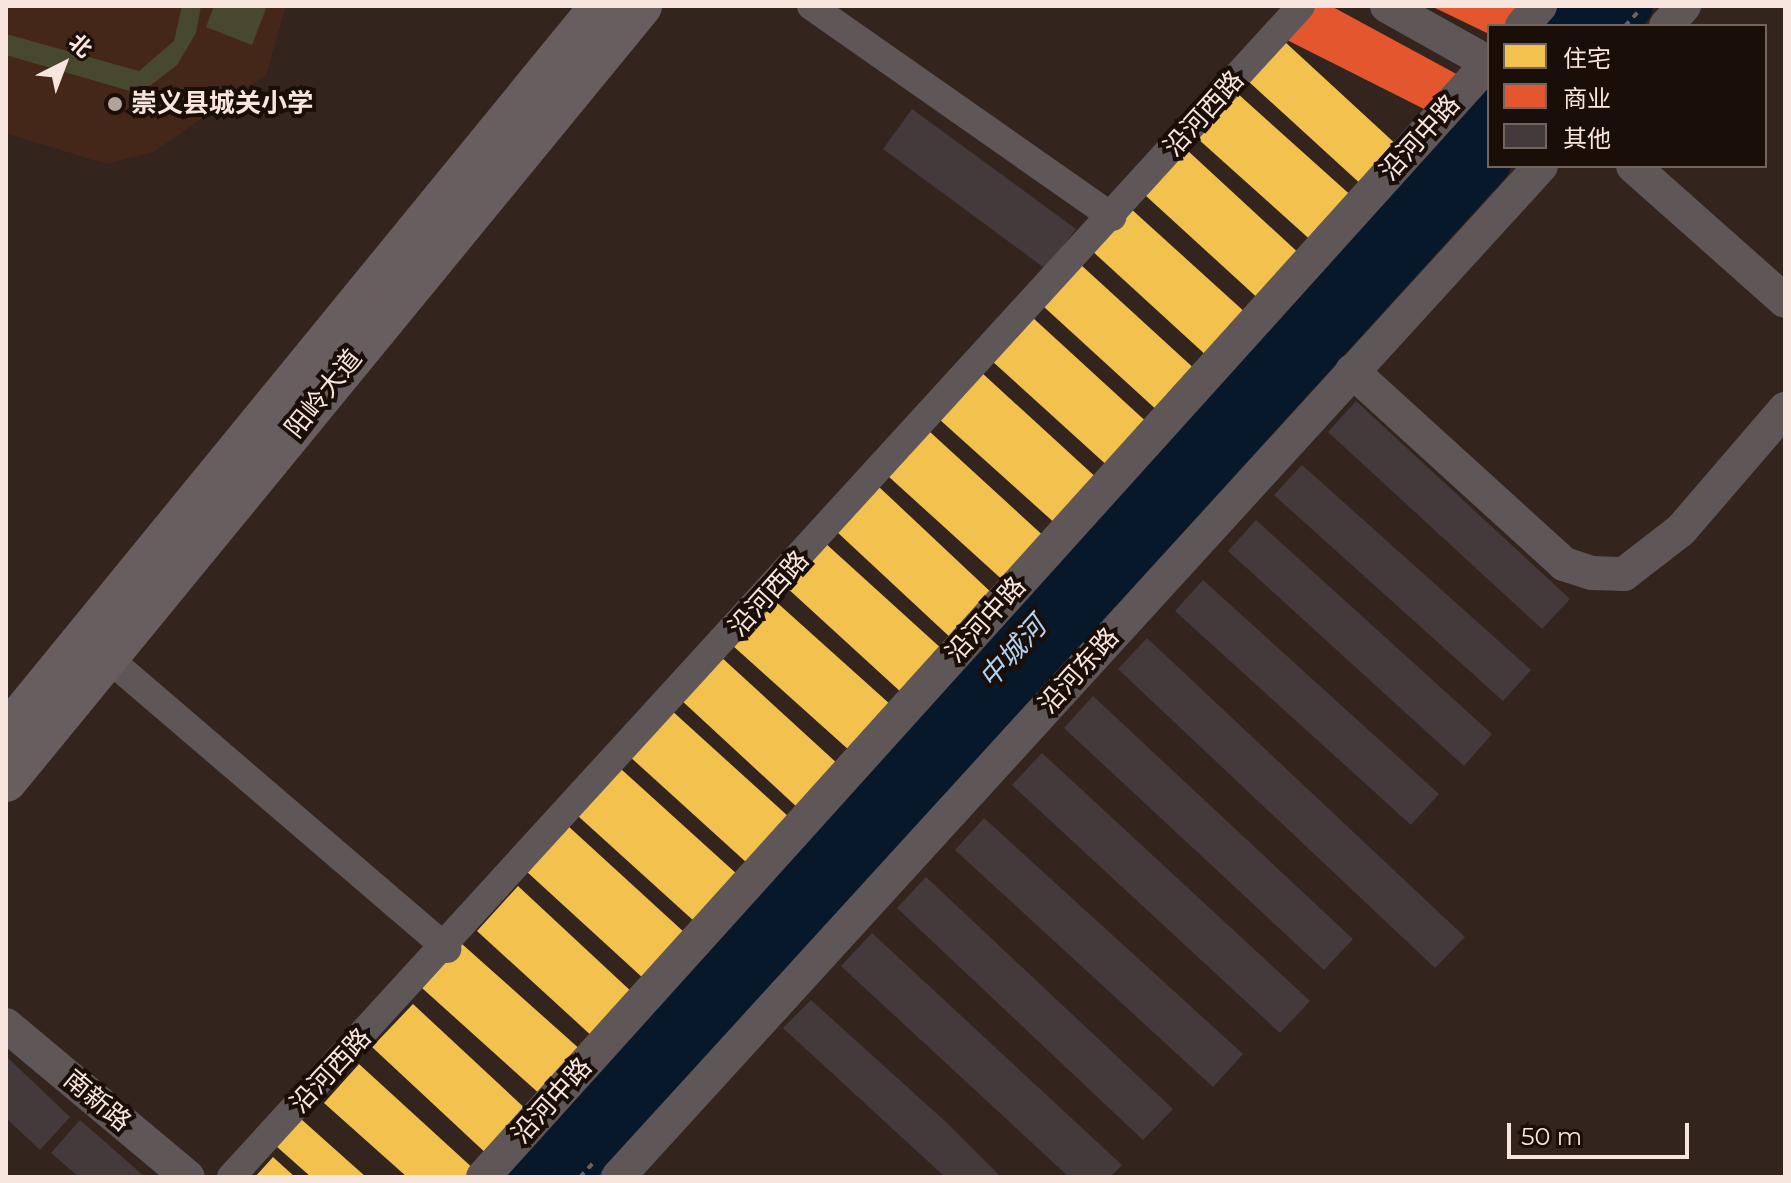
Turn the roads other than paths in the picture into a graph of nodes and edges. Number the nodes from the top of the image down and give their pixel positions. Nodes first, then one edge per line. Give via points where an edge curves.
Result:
1 (601, 6) edge
2 (641, 6) edge
3 (811, 6) edge
4 (1301, 6) edge
5 (1387, 6) edge
6 (1540, 6) edge
7 (1684, 6) edge
8 (1524, 24) edge
9 (1668, 24) edge
10 (1487, 62) edge
11 (1487, 65) edge
12 (1539, 168) edge
13 (1635, 168) edge
14 (1112, 217) junction
15 (1785, 301) edge
16 (1352, 371) junction
17 (1785, 409) edge
18 (108, 658) junction
19 (6, 734) edge
20 (6, 781) edge
21 (447, 949) junction
22 (6, 1025) edge
23 (188, 1177) edge
24 (231, 1177) edge
25 (483, 1177) edge
26 (618, 1177) edge

1 - 19 main road, 阳岭大道
2 - 18 main road, 阳岭大道
3 - 14 street
4 - 14 street, 沿河西路
5 - 10 street
6 - 8 street
7 - 9 street
11 - 25 street, 沿河中路
12 - 16 street, 沿河东路
13 - 15 street
14 - 21 street, 沿河西路
16 - 17 street via 1564,564 1592,573 1624,574 1681,530
16 - 26 street, 沿河东路
18 - 20 main road, 阳岭大道
18 - 21 street
21 - 24 street, 沿河西路
22 - 23 street, 南新路

